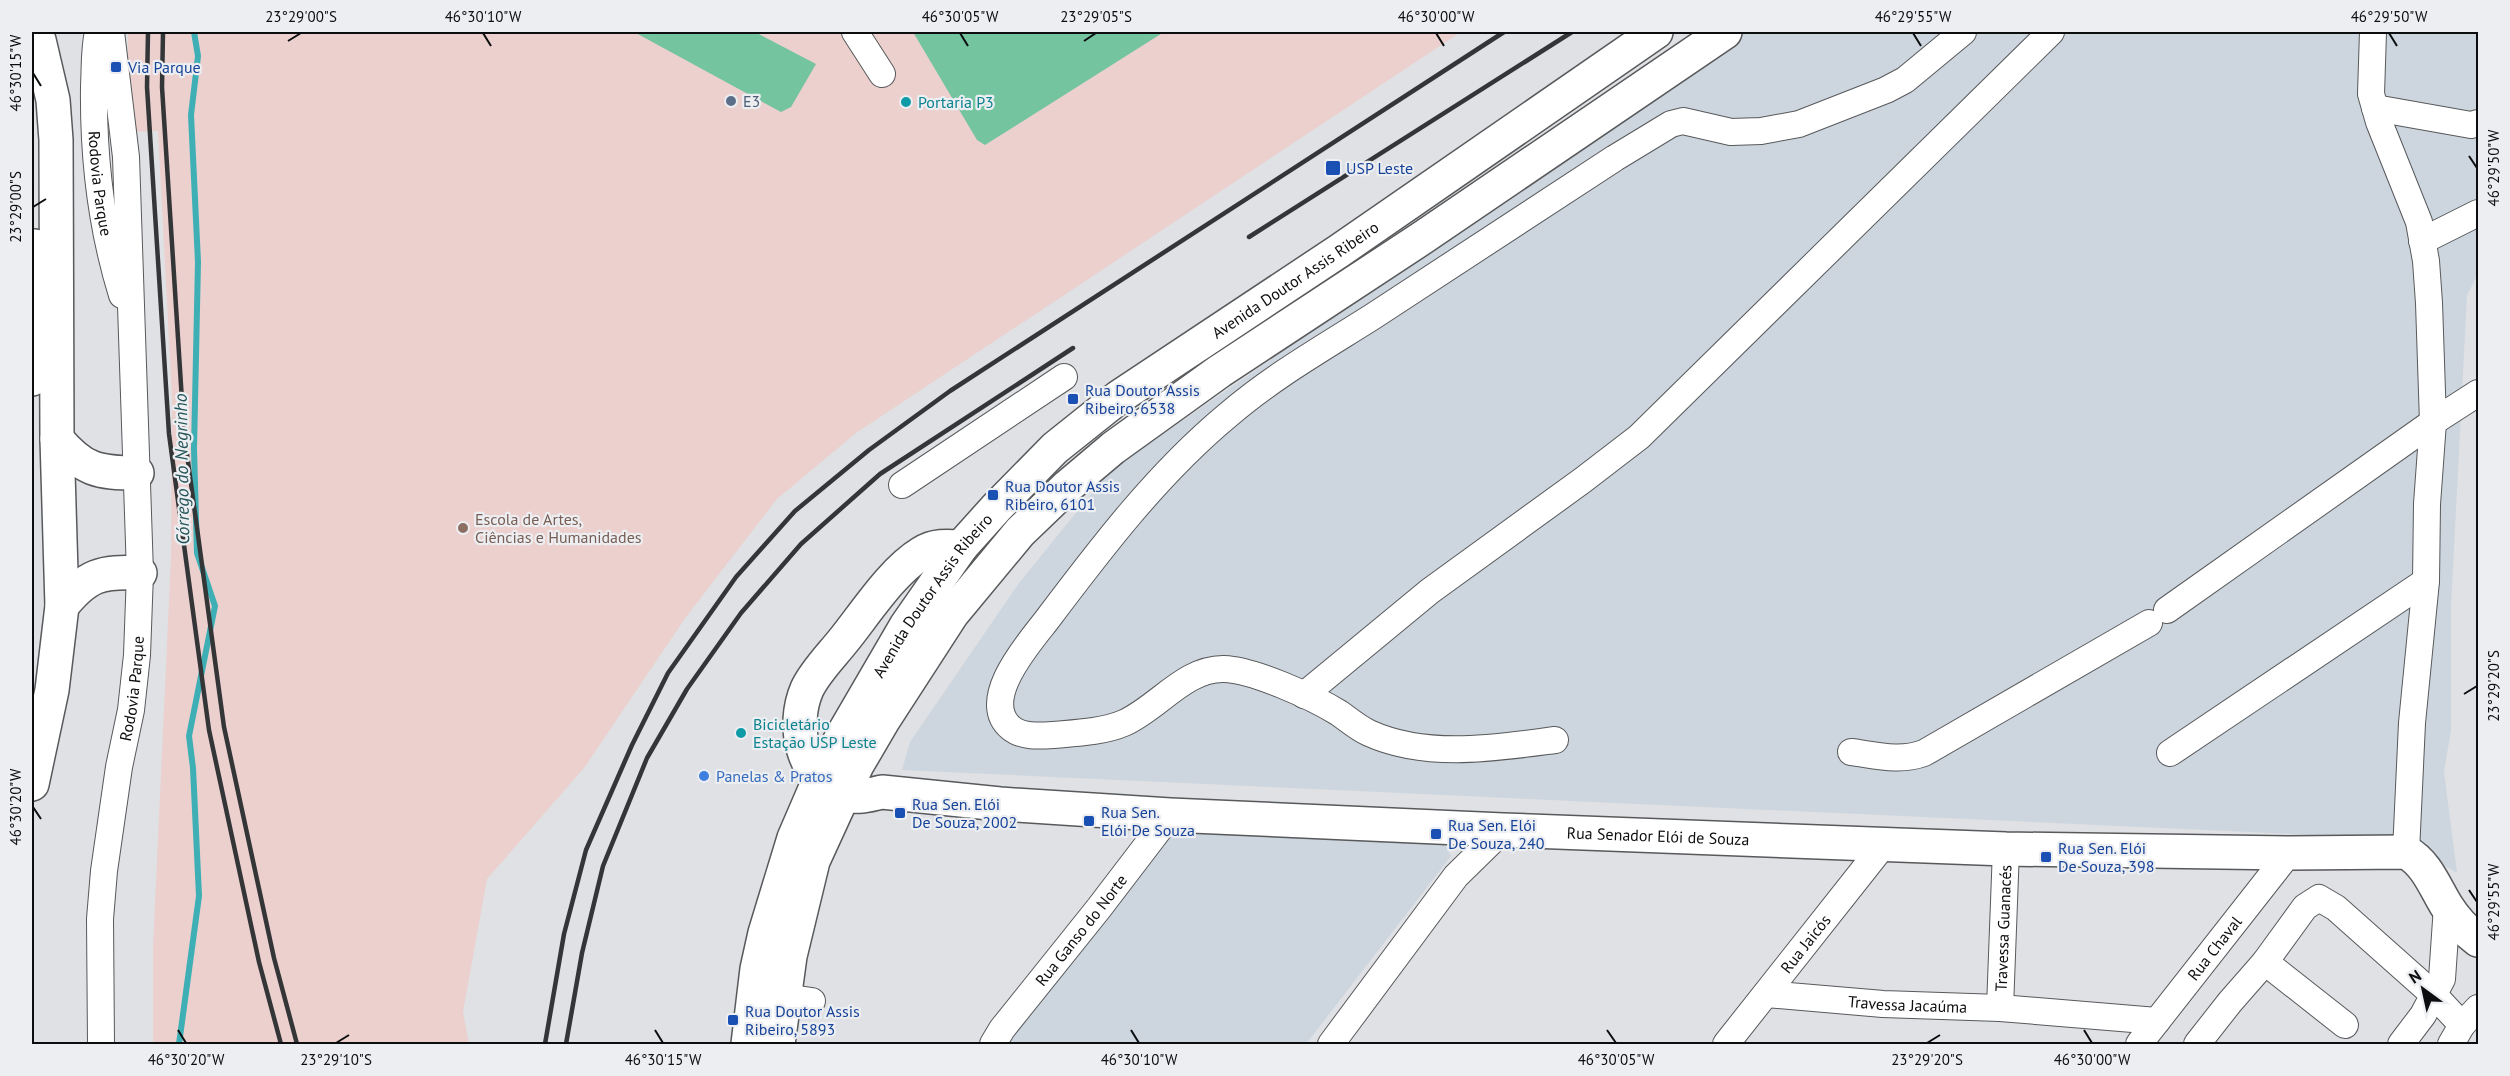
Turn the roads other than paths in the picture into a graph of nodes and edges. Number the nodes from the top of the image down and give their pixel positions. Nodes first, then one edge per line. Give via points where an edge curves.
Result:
1 (98, 32) edge
2 (111, 32) edge
3 (855, 32) edge
4 (1656, 32) edge
5 (1725, 32) edge
6 (1963, 32) edge
7 (2051, 32) edge
8 (2373, 32) edge
9 (39, 36) edge
10 (882, 74) dead end
11 (2375, 108) junction
12 (2478, 123) edge
13 (2478, 213) edge
14 (2422, 241) junction
15 (133, 330) junction
16 (1064, 377) dead end
17 (32, 379) edge
18 (2478, 393) edge
19 (2433, 422) junction
20 (57, 439) junction
21 (137, 473) junction
22 (902, 485) dead end
23 (961, 547) junction
24 (140, 573) junction
25 (2426, 581) junction
26 (969, 592) junction
27 (62, 606) junction
28 (1304, 695) junction
29 (1555, 740) dead end
30 (1851, 752) dead end
31 (2170, 753) dead end
32 (32, 756) edge
33 (857, 765) junction
34 (32, 784) edge
35 (831, 788) junction
36 (882, 792) junction
37 (32, 802) edge
38 (1170, 815) junction
39 (1467, 828) junction
40 (1503, 830) junction
41 (1885, 843) junction
42 (2006, 849) junction
43 (2406, 852) junction
44 (2289, 853) junction
45 (1456, 876) junction
46 (2447, 906) junction
47 (2478, 940) edge
48 (2265, 962) junction
49 (1766, 994) junction
50 (2435, 996) junction
51 (2000, 1008) junction
52 (2157, 1021) junction
53 (2345, 1025) dead end
54 (2464, 1026) edge
55 (101, 1044) edge
56 (748, 1044) edge
57 (778, 1044) edge
58 (993, 1044) edge
59 (1331, 1044) edge
60 (1726, 1044) edge
61 (2139, 1044) edge
62 (2197, 1044) edge
63 (2401, 1044) edge

1 - 15 street, Rodovia Parque via 94,104 99,197 111,258
2 - 15 street, Rodovia Parque via 126,157
3 - 10 street
4 - 23 main road, Avenida Doutor Assis Ribeiro via 1340,251 1119,396 1055,448
5 - 26 main road, Avenida Doutor Assis Ribeiro via 1113,448 1020,532
6 - 28 street via 1905,80 1799,124 1731,132 1683,121 1671,124 1261,389 1191,447 1151,489 1032,640 1004,682 999,703 1009,727 1036,736 1109,729 1138,716 1204,671 1237,670
7 - 28 street via 1639,437 1430,591
8 - 11 street via 2371,94
9 - 17 main road
9 - 20 main road via 53,100 56,140
11 - 12 street
11 - 14 street via 2419,222
13 - 14 street
14 - 19 street via 2429,303
15 - 21 street, Rodovia Parque
16 - 22 street
18 - 19 street
19 - 25 street
19 - 30 street via 2158,617 1924,753 1895,758
20 - 21 main road via 83,465 98,471
20 - 27 main road
21 - 24 street, Rodovia Parque
23 - 26 main road via 970,569
23 - 35 main road, Avenida Doutor Assis Ribeiro via 879,671
23 - 35 main road via 946,545 920,554 895,577 807,688 800,715 804,755
24 - 27 main road via 103,574 87,580
24 - 55 street, Rodovia Parque via 132,699 100,919
25 - 31 street
25 - 43 street via 2412,723
26 - 33 main road, Avenida Doutor Assis Ribeiro via 918,664
27 - 34 main road via 52,690
28 - 29 street via 1366,731 1416,748 1505,747
32 - 34 main road
33 - 35 main road, Avenida Doutor Assis Ribeiro
33 - 36 main road
34 - 37 main road
35 - 36 main road, Rua Senador Elói de Souza via 867,796
35 - 56 main road, Avenida Doutor Assis Ribeiro via 794,838 765,933
35 - 57 main road, Avenida Doutor Assis Ribeiro via 790,956 798,999
36 - 38 main road, Rua Senador Elói de Souza
38 - 39 main road, Rua Senador Elói de Souza
38 - 58 street, Rua Ganso do Norte
39 - 40 main road, Rua Senador Elói de Souza
39 - 45 street
40 - 41 main road, Rua Senador Elói de Souza
40 - 45 street
41 - 42 main road, Rua Senador Elói de Souza
41 - 49 street, Rua Jaicós
42 - 44 main road, Rua Senador Elói de Souza
42 - 51 street, Travessa Guanacés
43 - 44 main road, Rua Senador Elói de Souza
43 - 46 main road via 2426,869
44 - 52 street, Rua Chaval
45 - 59 street
46 - 47 main road
46 - 50 street via 2442,979
48 - 50 street via 2305,907 2319,898 2336,908
48 - 53 street
48 - 62 street
49 - 51 street, Travessa Jacaúma
49 - 60 street, Rua Jaicós
50 - 54 street
50 - 63 street
51 - 52 street, Travessa Jacaúma
52 - 61 street, Rua Chaval

